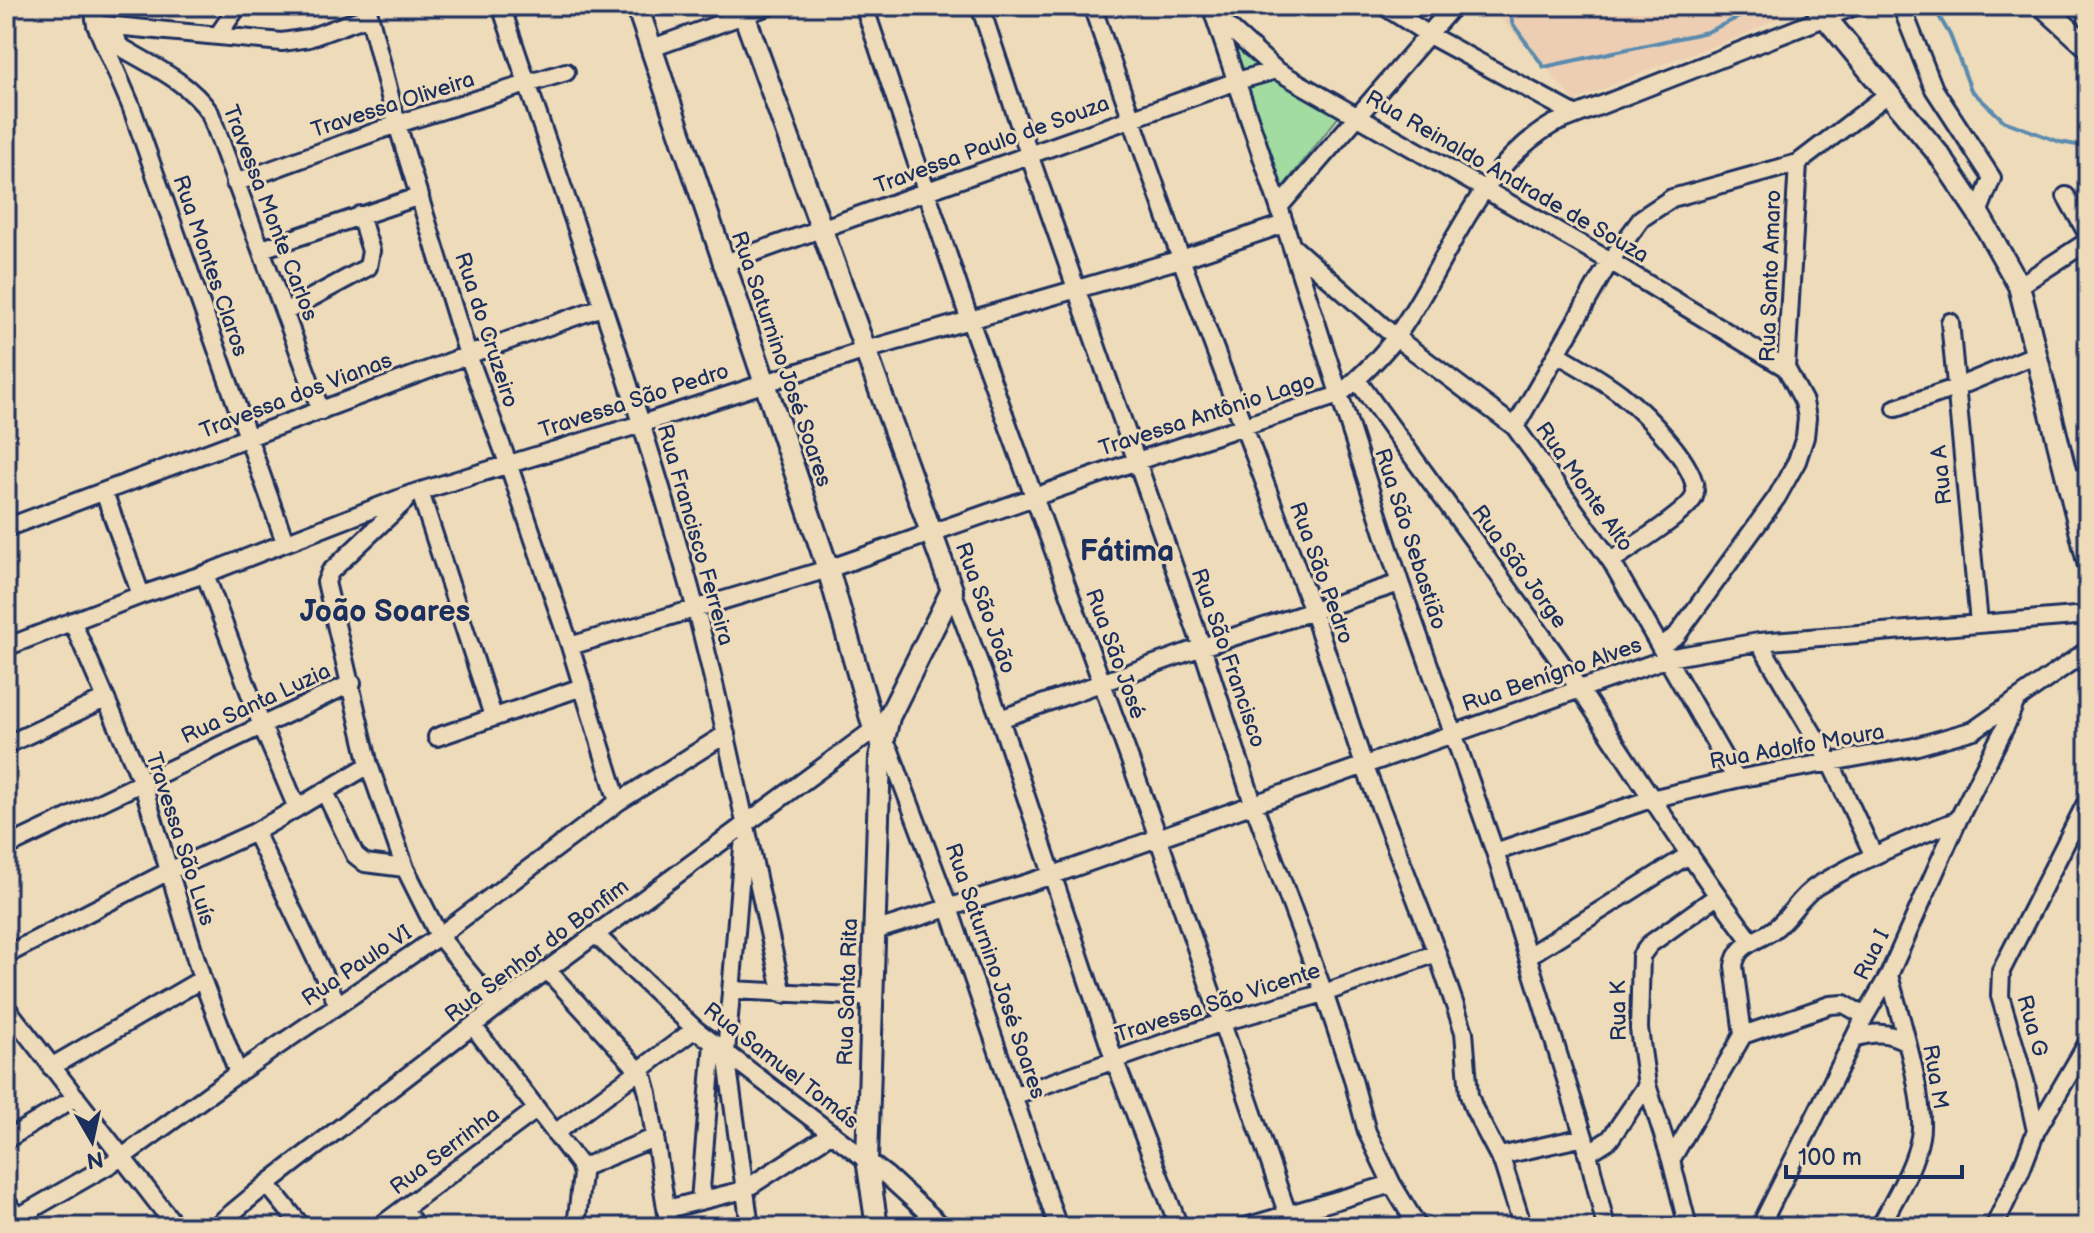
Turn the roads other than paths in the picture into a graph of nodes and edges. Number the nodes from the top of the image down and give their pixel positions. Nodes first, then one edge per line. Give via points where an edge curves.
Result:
1 (93, 6) edge
2 (238, 6) edge
3 (501, 6) edge
4 (637, 6) edge
5 (769, 6) edge
6 (864, 6) edge
7 (980, 6) edge
8 (1092, 6) edge
9 (1384, 6) edge
10 (1453, 6) edge
11 (1855, 6) edge
12 (1899, 6) edge
13 (2043, 6) edge
14 (742, 10) edge
15 (1213, 10) edge
16 (368, 11) edge
17 (1821, 12) edge
18 (104, 25) junction
19 (218, 35) junction
20 (1429, 35) junction
21 (2088, 47) edge
22 (652, 48) junction
23 (1276, 70) junction
24 (566, 72) dead end
25 (1237, 81) junction
26 (527, 84) junction
27 (1888, 94) junction
28 (1576, 115) junction
29 (1359, 117) junction
30 (1132, 118) junction
31 (397, 124) junction
32 (1030, 157) junction
33 (1798, 163) junction
34 (235, 183) junction
35 (1484, 189) junction
36 (926, 194) junction
37 (420, 196) junction
38 (2066, 196) dead end
39 (1279, 207) junction
40 (1978, 213) junction
41 (360, 215) junction
42 (1284, 224) junction
43 (821, 229) junction
44 (2088, 235) edge
45 (2088, 241) edge
46 (1293, 247) junction
47 (262, 249) junction
48 (1181, 259) junction
49 (1610, 261) junction
50 (722, 264) junction
51 (2019, 286) junction
52 (1077, 287) junction
53 (602, 307) junction
54 (285, 312) junction
55 (969, 318) junction
56 (1950, 322) dead end
57 (1395, 337) junction
58 (866, 350) junction
59 (1558, 354) junction
60 (2037, 354) junction
61 (468, 355) junction
62 (1786, 368) junction
63 (1357, 380) junction
64 (765, 382) junction
65 (1955, 388) junction
66 (1339, 395) junction
67 (1896, 408) dead end
68 (321, 411) junction
69 (641, 424) junction
70 (1515, 427) junction
71 (1243, 428) junction
72 (248, 438) junction
73 (1137, 461) junction
74 (508, 463) junction
75 (2078, 478) edge
76 (104, 492) junction
77 (416, 493) junction
78 (1033, 497) junction
79 (6, 528) edge
80 (932, 531) junction
81 (285, 542) junction
82 (1611, 561) junction
83 (2088, 562) edge
84 (828, 569) junction
85 (205, 574) junction
86 (1400, 583) junction
87 (952, 590) junction
88 (141, 595) junction
89 (695, 609) junction
90 (1312, 609) junction
91 (2088, 615) edge
92 (72, 621) junction
93 (1979, 623) junction
94 (1759, 642) junction
95 (570, 646) junction
96 (6, 647) edge
97 (1202, 647) junction
98 (2088, 650) edge
99 (1665, 652) junction
100 (2070, 661) junction
101 (2088, 662) edge
102 (1102, 682) junction
103 (352, 683) junction
104 (582, 687) junction
105 (1580, 690) junction
106 (105, 699) junction
107 (2016, 700) junction
108 (493, 716) junction
109 (1000, 719) junction
110 (262, 726) junction
111 (1452, 732) junction
112 (726, 734) junction
113 (437, 737) dead end
114 (880, 737) junction
115 (6, 745) edge
116 (1831, 764) junction
117 (369, 765) junction
118 (1364, 765) junction
119 (1736, 779) junction
120 (142, 782) junction
121 (325, 792) junction
122 (1651, 799) junction
123 (2088, 799) edge
124 (618, 802) junction
125 (1253, 803) junction
126 (297, 808) junction
127 (1958, 820) junction
128 (744, 826) junction
129 (255, 832) junction
130 (1158, 837) junction
131 (6, 847) edge
132 (1495, 852) junction
133 (1690, 854) junction
134 (1873, 854) junction
135 (405, 868) junction
136 (169, 871) junction
137 (1053, 875) junction
138 (1717, 896) junction
139 (949, 908) junction
140 (874, 931) junction
141 (596, 935) junction
142 (439, 936) junction
143 (1751, 941) junction
144 (1437, 953) junction
145 (6, 955) edge
146 (1528, 956) junction
147 (548, 971) junction
148 (1889, 975) junction
149 (202, 979) junction
150 (731, 990) junction
151 (1324, 993) junction
152 (783, 994) junction
153 (873, 997) junction
154 (338, 1005) junction
155 (6, 1007) edge
156 (497, 1007) junction
157 (1865, 1016) junction
158 (1223, 1022) junction
159 (473, 1026) junction
160 (695, 1029) junction
161 (1743, 1035) junction
162 (1854, 1038) junction
163 (1906, 1042) junction
164 (2088, 1042) edge
165 (720, 1048) junction
166 (2083, 1056) edge
167 (1114, 1059) junction
168 (51, 1067) junction
169 (639, 1069) junction
170 (238, 1073) junction
171 (1647, 1085) junction
172 (1013, 1096) junction
173 (76, 1097) junction
174 (537, 1109) junction
175 (2036, 1131) junction
176 (555, 1133) junction
177 (832, 1133) junction
178 (656, 1137) junction
179 (6, 1140) edge
180 (1585, 1146) junction
181 (1500, 1156) junction
182 (121, 1158) junction
183 (867, 1159) junction
184 (1671, 1160) junction
185 (581, 1168) junction
186 (267, 1184) junction
187 (1392, 1184) junction
188 (744, 1190) junction
189 (6, 1201) edge
190 (700, 1201) junction
191 (403, 1209) junction
192 (667, 1209) junction
193 (1290, 1221) edge
194 (16, 1222) edge
195 (176, 1227) edge
196 (215, 1227) edge
197 (302, 1227) edge
198 (379, 1227) edge
199 (417, 1227) edge
200 (576, 1227) edge
201 (669, 1227) edge
202 (750, 1227) edge
203 (877, 1227) edge
204 (943, 1227) edge
205 (1058, 1227) edge
206 (1179, 1227) edge
207 (1245, 1227) edge
208 (1418, 1227) edge
209 (1523, 1227) edge
210 (1606, 1227) edge
211 (1688, 1227) edge
212 (1760, 1227) edge
213 (1880, 1227) edge
214 (1994, 1227) edge

1 - 18 street, Rua Montes Claros
2 - 19 street
3 - 26 street, Rua Francisco Ferreira
4 - 22 main road, Rua Saturnino José Soares
5 - 14 street
6 - 36 street, Rua São José
7 - 32 street, Rua São Francisco
8 - 30 street, Rua São Pedro
9 - 20 street
10 - 20 street
11 - 17 street, Travessa Antônio Lago
12 - 40 street via 1934,89 1992,178
13 - 21 main road
14 - 22 street
14 - 43 main road, Rua São João
15 - 23 street, Rua Reinaldo Andrade de Souza
15 - 25 street
16 - 19 street via 309,38 282,42
16 - 31 street, Rua do Cruzeiro
17 - 27 main road
17 - 28 street, Travessa Antônio Lago
18 - 19 street
18 - 34 street, Travessa Monte Carlos via 119,46 200,99
18 - 72 street, Rua Montes Claros
20 - 28 street
20 - 29 street
22 - 50 main road, Rua Saturnino José Soares
23 - 25 street, Travessa Paulo de Souza
23 - 29 street, Rua Reinaldo Andrade de Souza
24 - 26 street, Travessa Oliveira
25 - 30 street, Travessa Paulo de Souza
25 - 39 street, Rua São Sebastião
26 - 31 street, Travessa Oliveira
26 - 53 street, Rua Francisco Ferreira
27 - 33 street, Rua Santo Amaro
27 - 40 main road via 1940,156
28 - 35 street, Travessa Antônio Lago via 1526,141
29 - 35 street, Rua Reinaldo Andrade de Souza
29 - 39 street
30 - 32 street, Travessa Paulo de Souza
30 - 48 street, Rua São Pedro
31 - 34 street, Travessa Oliveira
31 - 37 street, Rua do Cruzeiro
32 - 36 street, Travessa Paulo de Souza
32 - 52 street, Rua São Francisco
33 - 49 street via 1672,198 1642,218
33 - 62 street, Rua Santo Amaro
34 - 47 street, Travessa Monte Carlos
35 - 49 street, Rua Reinaldo Andrade de Souza
35 - 57 street, Travessa Antônio Lago
36 - 43 street, Travessa Paulo de Souza
36 - 55 street, Rua São José
37 - 41 street
37 - 61 street, Rua do Cruzeiro
38 - 44 street
39 - 42 street, Rua São Sebastião
40 - 51 main road
41 - 47 street
41 - 54 street via 371,251 368,267
42 - 46 street, Rua São Sebastião
42 - 48 street, Travessa São Pedro
43 - 50 street, Travessa Paulo de Souza
43 - 58 main road, Rua São João
45 - 51 street
46 - 57 street, Rua Monte Alto
46 - 66 street, Rua São Sebastião
47 - 54 street, Travessa Monte Carlos
48 - 52 street, Travessa São Pedro
48 - 71 street, Rua São Pedro
49 - 59 street
49 - 62 street, Rua Reinaldo Andrade de Souza
50 - 64 main road, Rua Saturnino José Soares
51 - 60 main road
52 - 55 street, Travessa São Pedro
52 - 73 street, Rua São Francisco
53 - 61 street, Travessa dos Vianas
53 - 69 street, Rua Francisco Ferreira
54 - 68 street, Travessa Monte Carlos
55 - 58 street, Travessa São Pedro
55 - 78 street, Rua São José
56 - 65 street, Rua A
57 - 63 street, Travessa Antônio Lago
57 - 70 street, Rua Monte Alto
58 - 64 street, Travessa São Pedro
58 - 80 main road, Rua São João
59 - 70 street
59 - 82 street via 1637,409 1693,475 1688,506
60 - 65 street
60 - 75 main road
61 - 68 street, Travessa dos Vianas
61 - 74 street, Rua do Cruzeiro
62 - 99 street, Rua Santo Amaro via 1807,418 1797,461 1777,497
63 - 66 street, Travessa Antônio Lago
63 - 105 street, Rua São Jorge
64 - 69 street, Travessa São Pedro
64 - 84 main road, Rua Saturnino José Soares
65 - 67 street
65 - 93 street, Rua A
66 - 71 street, Travessa Antônio Lago
66 - 86 street, Rua São Sebastião
68 - 72 street, Travessa dos Vianas
69 - 74 street, Travessa São Pedro
69 - 89 street, Rua Francisco Ferreira
70 - 82 street, Rua Monte Alto
71 - 73 street, Travessa Antônio Lago
71 - 90 street, Rua São Pedro
72 - 76 street, Travessa dos Vianas
72 - 81 street, Rua Montes Claros
73 - 78 street, Travessa Antônio Lago
73 - 97 street, Rua São Francisco
74 - 77 street, Travessa São Pedro
74 - 95 street, Rua do Cruzeiro
75 - 83 main road
76 - 79 street, Travessa dos Vianas
76 - 88 street
77 - 81 street, Travessa São Pedro
77 - 103 street via 327,577
77 - 108 street
78 - 80 street, Travessa Antônio Lago
78 - 102 street, Rua São José
80 - 84 street, Travessa Antônio Lago
80 - 87 main road, Rua São João
81 - 85 street, Travessa São Pedro
82 - 99 street, Rua Monte Alto
84 - 89 street, Travessa Antônio Lago
84 - 114 main road, Rua Saturnino José Soares
85 - 88 street, Travessa São Pedro
85 - 110 street
86 - 90 street
86 - 111 street, Rua São Sebastião
87 - 109 street, Rua São João
87 - 114 main road
88 - 92 street, Travessa São Pedro
89 - 95 street, Travessa Antônio Lago
89 - 112 street, Rua Francisco Ferreira
90 - 97 street
90 - 118 street, Rua São Pedro
91 - 93 street, Rua Benígno Alves
92 - 96 street, Travessa São Pedro
92 - 106 street, Travessa São Luís
93 - 94 street, Rua Benígno Alves
94 - 99 street, Rua Benígno Alves
94 - 116 street
95 - 104 street, Rua do Cruzeiro
97 - 102 street
97 - 125 street, Rua São Francisco
98 - 100 street, Rua Adolfo Moura
99 - 105 street, Rua Benígno Alves
99 - 119 street, Rua Monte Alto
100 - 101 street
100 - 107 street, Rua Adolfo Moura
102 - 109 street
102 - 130 street, Rua São José
103 - 110 street, Rua Santa Luzia
103 - 117 street
104 - 108 street
104 - 124 street, Rua do Cruzeiro
105 - 111 street, Rua Benígno Alves
105 - 122 street, Rua São Jorge
106 - 115 street
106 - 120 street, Travessa São Luís
107 - 116 street, Rua Adolfo Moura via 1974,730
107 - 127 street, Rua I
108 - 113 street
109 - 137 street, Rua São João
110 - 120 street, Rua Santa Luzia
110 - 126 street
111 - 118 street, Rua Benígno Alves
111 - 132 street, Rua São Sebastião
112 - 124 street, Rua Paulo VI
112 - 128 street, Rua Francisco Ferreira
114 - 128 street, Rua Senhor do Bonfim
114 - 139 street, Rua Saturnino José Soares via 890,751
114 - 140 main road, Rua Santa Rita
116 - 119 street, Rua Adolfo Moura
116 - 134 street
117 - 121 street
117 - 135 street
118 - 125 street, Rua Benígno Alves
118 - 144 street, Rua São Pedro
119 - 122 street, Rua Adolfo Moura
120 - 131 street, Rua Santa Luzia
120 - 136 street, Travessa São Luís
121 - 126 street
121 - 135 street via 355,855 365,863
122 - 132 street, Rua Adolfo Moura
122 - 133 street, Rua São Jorge
123 - 175 street, Rua G via 2001,971 2000,996
124 - 142 street, Rua Paulo VI
125 - 130 street, Rua Benígno Alves
125 - 151 street, Rua São Francisco
126 - 129 street
127 - 134 street
127 - 148 street, Rua I
128 - 141 street, Rua Senhor do Bonfim
128 - 150 street
128 - 152 street, Rua Francisco Ferreira
129 - 136 street
129 - 154 street
130 - 137 street, Rua Benígno Alves
130 - 158 street, Rua São José
132 - 146 street, Rua São Sebastião
133 - 138 street, Rua São Jorge
133 - 146 street
134 - 143 street via 1816,887 1772,931
135 - 142 street
136 - 145 street
136 - 149 street, Travessa São Luís
137 - 139 street, Rua Benígno Alves
137 - 167 street, Rua São João
138 - 143 street, Rua São Jorge
138 - 171 street, Rua K via 1641,956 1639,1029
139 - 140 street, Rua Benígno Alves
139 - 172 street, Rua Saturnino José Soares
140 - 153 main road, Rua Santa Rita
141 - 147 street, Rua Senhor do Bonfim
141 - 160 street, Rua Samuel Tomás
142 - 154 street, Rua Paulo VI
142 - 156 street
143 - 161 street via 1735,957 1734,966
144 - 151 street, Travessa São Vicente
144 - 181 street, Rua São Pedro via 1464,1032 1469,1095
146 - 180 street, Rua São Sebastião
147 - 156 street, Rua Senhor do Bonfim
147 - 169 street
148 - 157 street, Rua I
148 - 163 street, Rua M
149 - 168 street
149 - 170 street, Travessa São Luís
150 - 152 street
150 - 165 street
151 - 158 street, Travessa São Vicente
151 - 187 street, Rua São Francisco via 1367,1132
152 - 153 street
153 - 183 main road, Rua Santa Rita
154 - 170 street, Rua Paulo VI
155 - 168 street
156 - 159 street, Rua Senhor do Bonfim
157 - 161 street via 1844,1004 1830,1005
157 - 162 street, Rua I
158 - 167 street, Travessa São Vicente
158 - 193 street, Rua São José
159 - 174 street
159 - 186 street, Rua Senhor do Bonfim
160 - 165 street, Rua Samuel Tomás
160 - 169 street
161 - 184 street
162 - 163 street via 1882,1032
162 - 212 street, Rua I
163 - 213 street, Rua M via 1920,1137
164 - 166 street
165 - 177 street, Rua Samuel Tomás
165 - 188 street
165 - 190 street
166 - 175 street
167 - 172 street, Travessa São Vicente
167 - 206 street, Rua São João
168 - 173 street
169 - 176 street
169 - 178 street
170 - 182 street, Rua Paulo VI
171 - 180 street via 1610,1139
171 - 184 street, Rua K
172 - 205 street, Rua Saturnino José Soares
173 - 179 street
173 - 182 street
174 - 176 street
174 - 191 street, Rua Serrinha
175 - 214 street
176 - 185 street
177 - 183 street, Rua Samuel Tomás
177 - 188 street
178 - 185 street
178 - 192 street
180 - 181 street
180 - 210 street, Rua São Sebastião
181 - 209 street, Rua São Pedro
182 - 194 street, Rua Paulo VI
182 - 195 street
183 - 203 main road, Rua Santa Rita
183 - 204 street, Rua Samuel Tomás
184 - 211 street, Rua K
185 - 200 street
186 - 196 street, Rua Senhor do Bonfim
186 - 197 street
187 - 193 street
187 - 208 street, Rua São Francisco
188 - 190 street
188 - 202 street
189 - 194 street
190 - 192 street
191 - 198 street, Rua Serrinha
191 - 199 street
192 - 201 street
193 - 207 street

